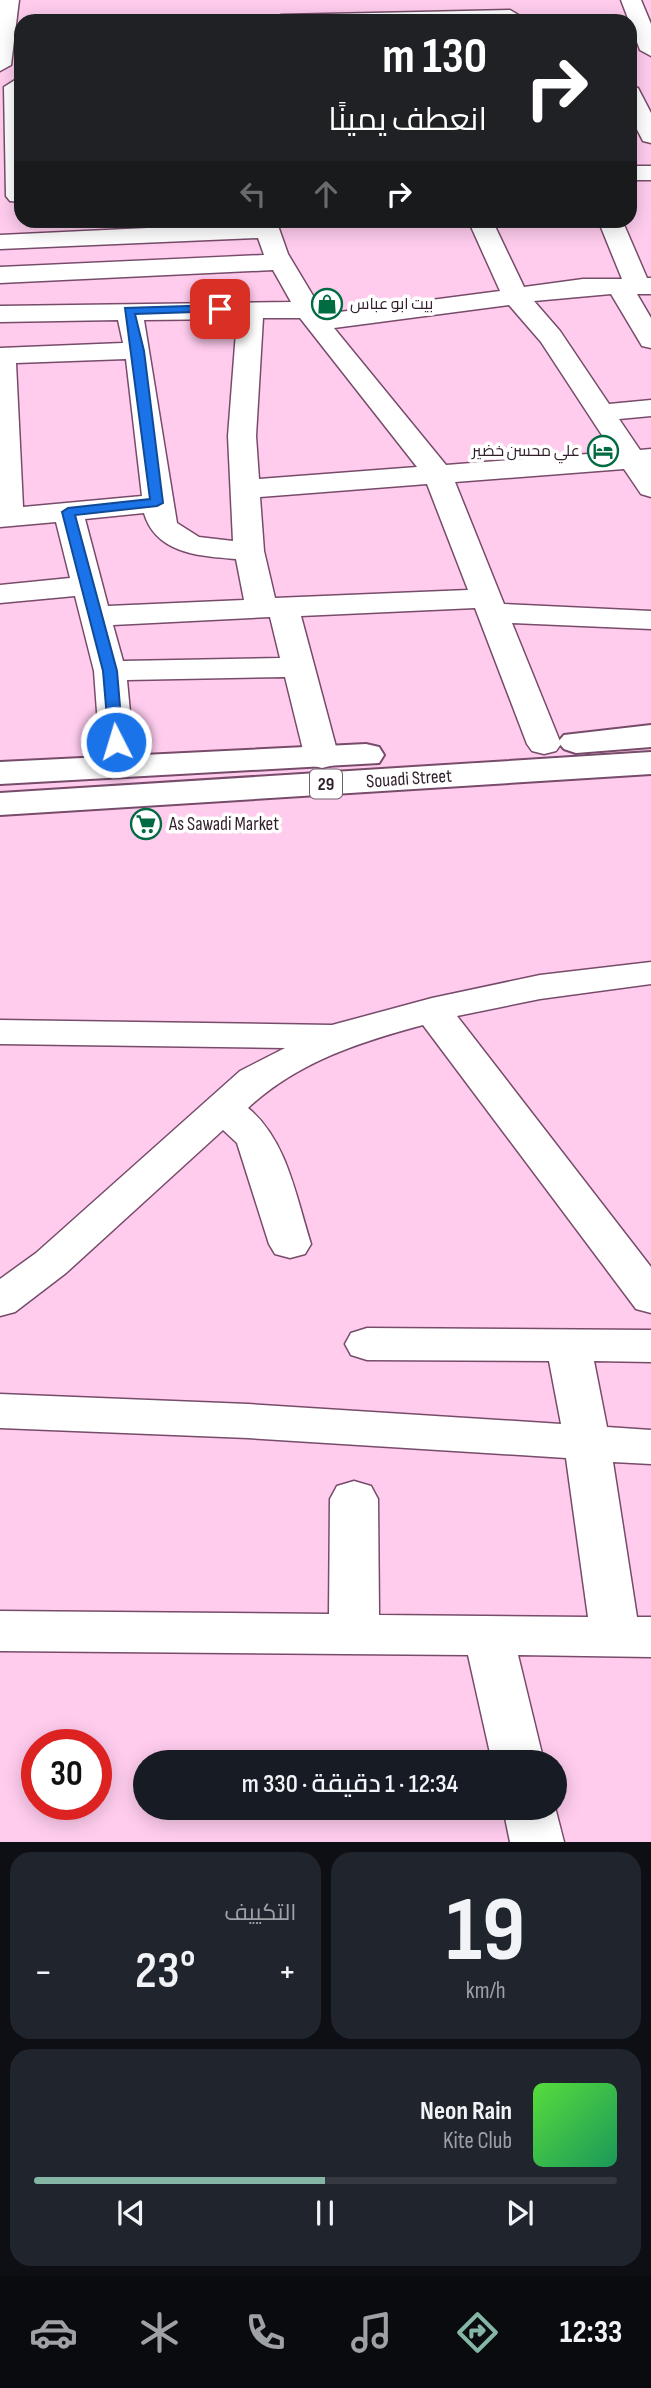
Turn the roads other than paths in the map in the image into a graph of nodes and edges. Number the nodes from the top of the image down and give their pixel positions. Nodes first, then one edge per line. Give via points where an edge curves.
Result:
1 (9, 0) edge
2 (510, 12) edge
3 (459, 14) edge
4 (637, 19) edge
5 (13, 26) edge
6 (648, 61) edge
7 (0, 65) edge
8 (12, 87) edge
9 (637, 107) edge
10 (651, 136) edge
11 (13, 197) edge
12 (219, 228) edge
13 (267, 228) edge
14 (484, 228) edge
15 (613, 228) edge
16 (0, 242) edge
17 (281, 262) junction
18 (0, 275) edge
19 (636, 286) edge
20 (514, 295) junction
21 (251, 309) junction
22 (129, 311) junction
23 (0, 314) edge
24 (312, 316) junction
25 (651, 340) edge
26 (138, 351) junction
27 (1, 356) edge
28 (651, 408) edge
29 (2, 410) edge
30 (600, 413) junction
31 (642, 459) edge
32 (437, 473) junction
33 (651, 488) edge
34 (245, 489) junction
35 (157, 503) junction
36 (68, 512) junction
37 (4, 518) edge
38 (249, 551) junction
39 (88, 584) junction
40 (0, 594) edge
41 (490, 605) junction
42 (273, 609) junction
43 (96, 616) junction
44 (651, 620) edge
45 (299, 667) junction
46 (110, 671) junction
47 (651, 736) edge
48 (544, 744) junction
49 (322, 758) junction
50 (651, 763) edge
51 (118, 766) junction
52 (0, 773) edge
53 (191, 778) junction
54 (0, 804) edge
55 (651, 973) edge
56 (432, 1010) junction
57 (0, 1032) edge
58 (337, 1035) junction
59 (222, 1107) junction
60 (290, 1244) dead end
61 (651, 1298) edge
62 (0, 1301) edge
63 (366, 1344) dead end
64 (651, 1346) edge
65 (569, 1347) junction
66 (0, 1411) edge
67 (587, 1442) junction
68 (651, 1447) edge
69 (354, 1499) dead end
70 (1, 1633) edge
71 (354, 1634) junction
72 (488, 1636) junction
73 (633, 1637) edge
74 (515, 1750) edge
75 (532, 1820) edge
76 (537, 1842) edge

1 - 5 street
2 - 3 street
4 - 6 street
5 - 7 street
8 - 11 street
9 - 10 street
12 - 16 street
13 - 17 street
14 - 20 street
15 - 19 street
17 - 18 street
17 - 24 street
19 - 20 street
19 - 25 street
20 - 24 street
20 - 30 street via 551,337
21 - 22 street
21 - 24 street
21 - 34 street via 242,436
22 - 23 street
22 - 26 street
24 - 32 street
26 - 27 street
26 - 35 street
27 - 29 street
28 - 30 street
29 - 37 street
30 - 31 street
31 - 32 street
31 - 33 street
32 - 34 street
32 - 41 street
34 - 38 street
35 - 36 street
35 - 38 street via 163,523 178,538
36 - 37 street
36 - 39 street
38 - 42 street
39 - 40 street
39 - 43 street
41 - 42 street
41 - 44 street
41 - 48 street
42 - 43 street
42 - 45 street
43 - 46 street
45 - 46 street
45 - 49 street
46 - 51 street
47 - 48 main road, Souadi Street / 29
48 - 49 main road, Souadi Street / 29
49 - 53 main road, Souadi Street / 29
50 - 53 main road, Souadi Street / 29
51 - 52 main road, Souadi Street / 29
51 - 53 main road, Souadi Street / 29
53 - 54 main road, Souadi Street / 29
55 - 56 street via 540,988
56 - 58 street
56 - 61 street
57 - 58 street
58 - 59 street via 254,1080
59 - 60 street via 257,1143
59 - 62 street via 51,1263
63 - 65 street
64 - 65 street
65 - 67 street
66 - 67 street
67 - 68 street
67 - 73 street
69 - 71 street
70 - 71 street
71 - 72 street
72 - 73 street
72 - 74 street
75 - 76 street

